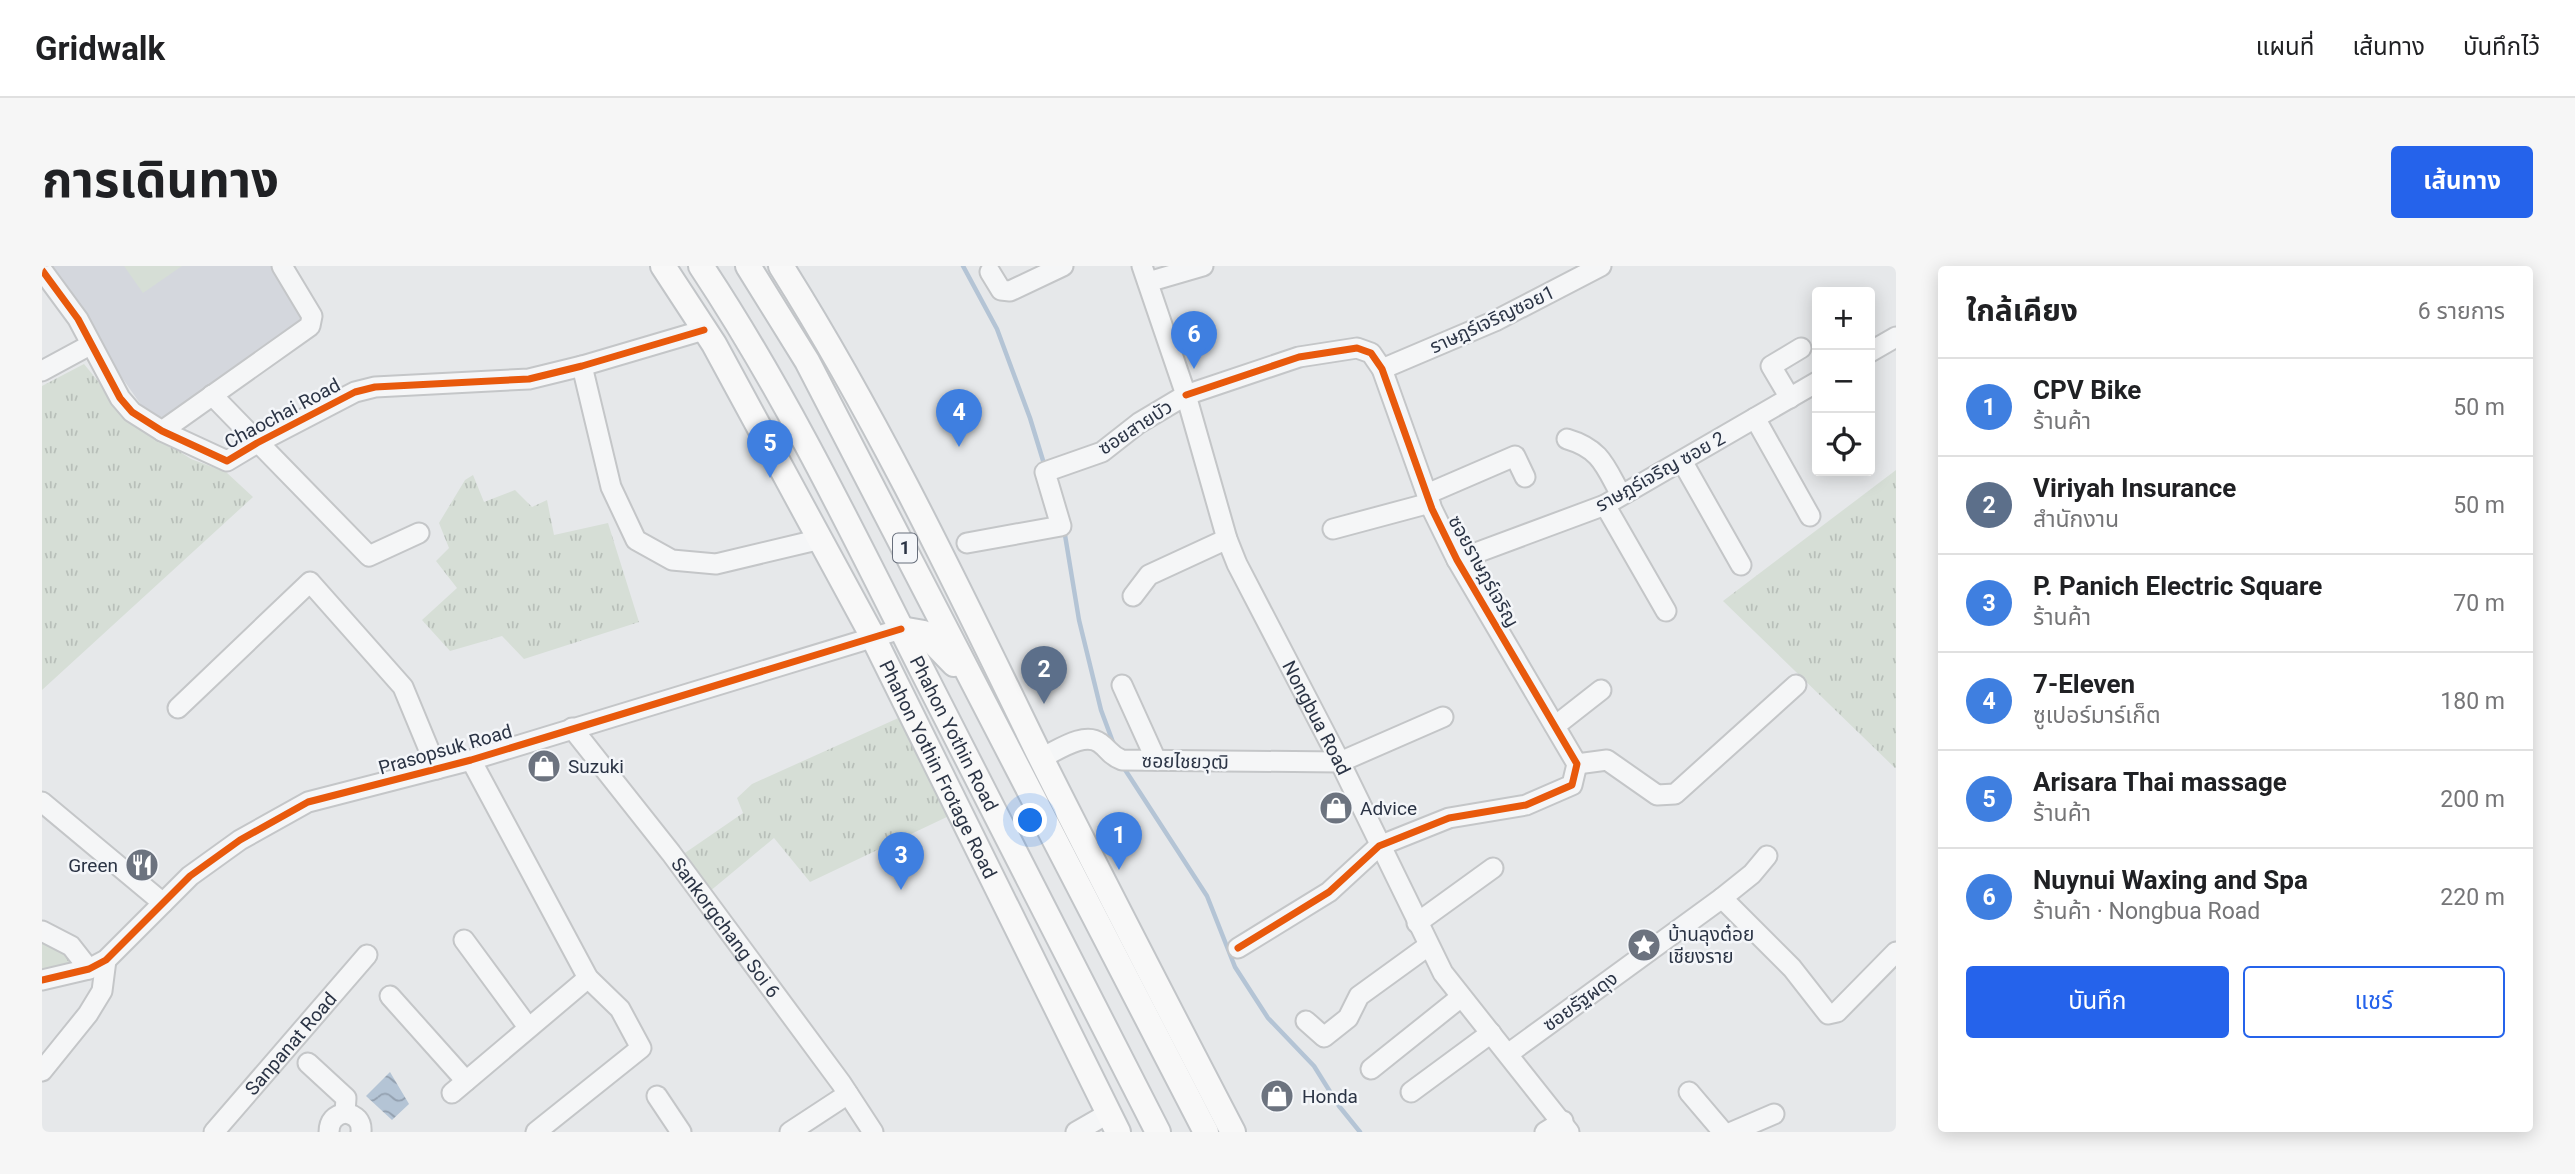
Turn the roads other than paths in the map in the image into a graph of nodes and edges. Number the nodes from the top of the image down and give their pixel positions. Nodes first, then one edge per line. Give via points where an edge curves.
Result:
1 (282, 266) edge
2 (663, 266) edge
3 (748, 266) edge
4 (781, 266) edge
5 (1063, 266) edge
6 (1203, 266) edge
7 (1601, 266) edge
8 (42, 270) edge
9 (990, 272) dead end
10 (1145, 274) edge
11 (707, 275) edge
12 (773, 307) junction
13 (709, 337) junction
14 (1896, 337) edge
15 (90, 345) junction
16 (1801, 348) dead end
17 (1873, 350) edge
18 (835, 354) junction
19 (582, 366) junction
20 (1382, 369) junction
21 (42, 371) edge
22 (1812, 385) edge
23 (212, 395) junction
24 (1186, 395) junction
25 (1790, 398) junction
26 (1755, 418) junction
27 (162, 431) junction
28 (1567, 439) dead end
29 (257, 443) junction
30 (1682, 461) junction
31 (1525, 477) dead end
32 (1429, 498) junction
33 (1614, 500) junction
34 (1810, 516) dead end
35 (1333, 529) dead end
36 (419, 533) dead end
37 (821, 539) junction
38 (1227, 540) junction
39 (967, 543) dead end
40 (903, 545) junction
41 (1457, 560) junction
42 (1741, 565) dead end
43 (1133, 596) dead end
44 (1667, 611) dead end
45 (901, 629) junction
46 (873, 637) junction
47 (972, 681) junction
48 (1122, 685) dead end
49 (1796, 685) dead end
50 (1601, 690) dead end
51 (178, 708) dead end
52 (1443, 717) dead end
53 (1555, 726) junction
54 (572, 728) junction
55 (1008, 751) junction
56 (1041, 758) junction
57 (471, 760) junction
58 (1156, 760) junction
59 (1340, 762) junction
60 (1577, 764) junction
61 (437, 769) junction
62 (1060, 794) junction
63 (42, 802) edge
64 (1379, 846) junction
65 (982, 853) junction
66 (1767, 856) dead end
67 (1493, 868) dead end
68 (1722, 898) junction
69 (163, 903) junction
70 (1040, 905) junction
71 (1417, 923) junction
72 (42, 931) edge
73 (464, 940) dead end
74 (1428, 946) junction
75 (1238, 948) dead end
76 (1896, 952) edge
77 (367, 955) dead end
78 (98, 965) junction
79 (588, 978) junction
80 (42, 980) edge
81 (390, 996) dead end
82 (1461, 997) junction
83 (1306, 1021) dead end
84 (528, 1027) junction
85 (1491, 1034) junction
86 (1508, 1054) junction
87 (308, 1063) dead end
88 (1371, 1069) dead end
89 (42, 1071) edge
90 (1411, 1092) dead end
91 (1689, 1092) dead end
92 (848, 1094) junction
93 (657, 1096) dead end
94 (345, 1113) junction
95 (1774, 1114) dead end
96 (1113, 1123) edge
97 (231, 1125) edge
98 (1566, 1127) edge
99 (214, 1132) edge
100 (329, 1132) edge
101 (361, 1132) edge
102 (536, 1132) edge
103 (681, 1132) edge
104 (790, 1132) edge
105 (873, 1132) edge
106 (1076, 1132) edge
107 (1158, 1132) edge
108 (1206, 1132) edge
109 (1234, 1132) edge
110 (1545, 1132) edge
111 (1723, 1132) edge
112 (1732, 1132) edge

1 - 23 street via 312,316 310,326
2 - 13 main road, Phahon Yothin Frotage Road
3 - 12 main road, Phahon Yothin Road / 1
4 - 18 main road, 1
5 - 9 street via 1010,291 1001,290
6 - 10 street
7 - 20 street, ราษฎร์เจริญซอย1 via 1494,321
8 - 15 street, Chaochai Road via 78,319
10 - 24 street, Nongbua Road
11 - 13 main road
11 - 45 main road, Phahon Yothin Road / 1 via 823,475
12 - 18 main road
12 - 40 main road, Phahon Yothin Road / 1 via 807,361
13 - 19 street, Chaochai Road
13 - 37 main road, Phahon Yothin Frotage Road
14 - 17 street
15 - 21 street
15 - 27 street, Chaochai Road via 120,398 132,412
16 - 25 street via 1771,366
18 - 56 main road, 1 via 941,553
19 - 29 street, Chaochai Road via 529,379 375,387 355,392
19 - 37 street via 611,487 636,540 671,560 716,564
20 - 24 street via 1371,353 1357,348 1299,357
20 - 32 street, ซอยราษฎร์เจริญ
22 - 25 street, ราษฎร์เจริญ ซอย 2
23 - 27 street
23 - 29 street
24 - 38 street, Nongbua Road
24 - 39 street, ซอยสายบัว via 1102,452 1045,472 1061,526
25 - 26 street, ราษฎร์เจริญ ซอย 2
26 - 30 street, ราษฎร์เจริญ ซอย 2
26 - 34 street
27 - 29 street, Chaochai Road via 227,461
28 - 33 street via 1585,444 1599,456
29 - 36 street via 369,556
30 - 33 street, ราษฎร์เจริญ ซอย 2
30 - 42 street
31 - 32 street via 1515,456
32 - 35 street
32 - 41 street, ซอยราษฎร์เจริญ
33 - 41 street, ราษฎร์เจริญ ซอย 2
33 - 44 street
37 - 46 main road, Phahon Yothin Frotage Road
38 - 43 street via 1149,575
38 - 59 street, Nongbua Road
40 - 45 main road via 915,603
40 - 47 main road, Phahon Yothin Road / 1
41 - 53 street, ซอยราษฎร์เจริญ
45 - 46 street, Prasopsuk Road
45 - 47 main road via 924,634
45 - 70 main road, Phahon Yothin Road / 1
46 - 54 street, Prasopsuk Road
46 - 65 main road, Phahon Yothin Frotage Road
47 - 55 main road, Phahon Yothin Road / 1
48 - 58 street
49 - 60 street via 1675,794 1657,794 1607,760
50 - 53 street
51 - 61 street via 310,582 402,687
52 - 59 street
53 - 60 street, ซอยราษฎร์เจริญ
54 - 57 street, Prasopsuk Road
54 - 92 street, Sankorgchang Soi 6
55 - 62 main road
55 - 108 main road, Phahon Yothin Road / 1
56 - 58 street, ซอยไชยวุฒิ via 1084,738 1099,742 1122,760
56 - 62 main road, 1
57 - 61 street, Prasopsuk Road
57 - 79 street
58 - 59 street, ซอยไชยวุฒิ
59 - 64 street, Nongbua Road
60 - 64 street via 1572,785 1526,805 1449,818
61 - 69 street, Prasopsuk Road via 308,802 240,839 190,876
62 - 109 main road, 1
63 - 69 street
64 - 71 street, Nongbua Road
64 - 75 street via 1329,892
65 - 70 main road
65 - 96 main road, Phahon Yothin Frotage Road
66 - 68 street, ซอยรัฐผดุง
67 - 71 street
68 - 76 street via 1792,968 1828,1014 1837,1012
68 - 86 street, ซอยรัฐผดุง
69 - 78 street, Prasopsuk Road
70 - 107 main road, Phahon Yothin Road / 1
71 - 74 street, Nongbua Road
72 - 78 street
73 - 84 street
74 - 82 street, Nongbua Road
74 - 83 street via 1359,996 1348,1018 1324,1037
77 - 97 street, Sanpanat Road
78 - 80 street
78 - 89 street via 102,991
79 - 84 street
79 - 102 street via 620,1009 641,1048
81 - 84 street via 459,1087
82 - 85 street, Nongbua Road
82 - 88 street
85 - 86 street, Nongbua Road
85 - 90 street
86 - 98 street, Nongbua Road
87 - 94 street via 346,1098
91 - 111 street
92 - 104 street
92 - 105 street, Sankorgchang Soi 6
93 - 103 street
94 - 100 street via 334,1118
94 - 101 street via 357,1118
95 - 112 street
96 - 106 street
97 - 99 street, Sanpanat Road
98 - 110 street

